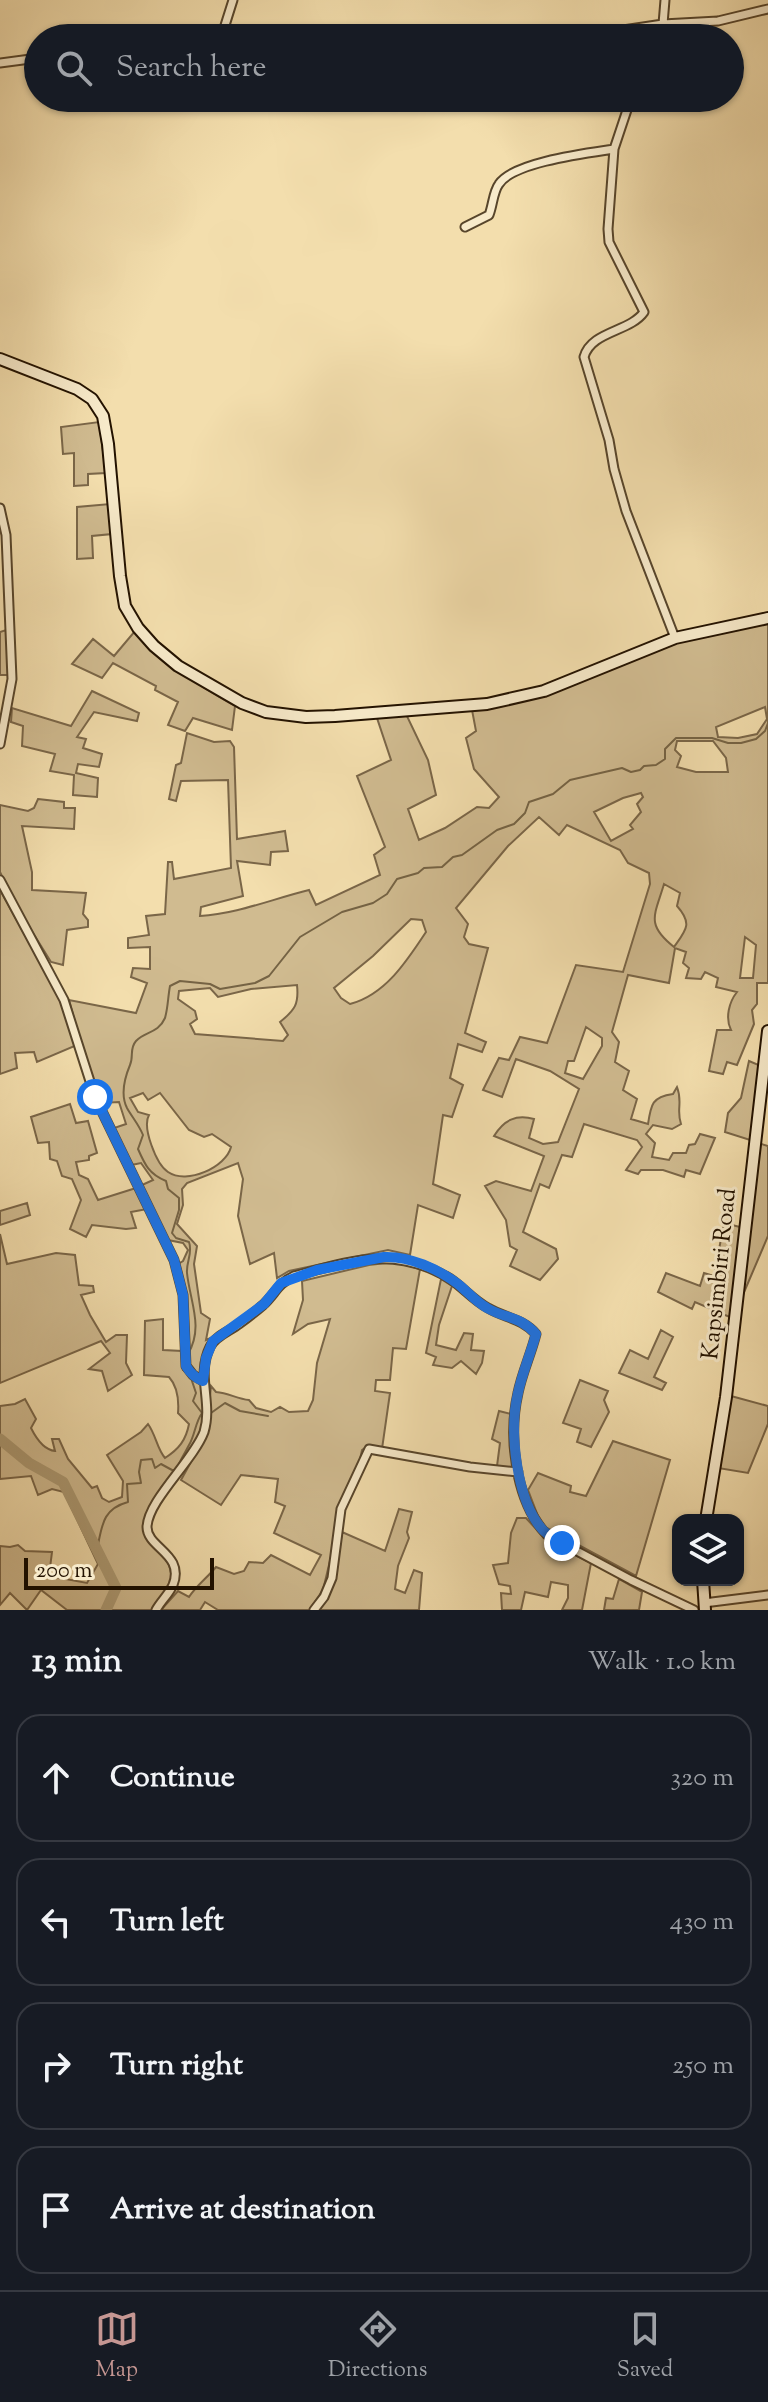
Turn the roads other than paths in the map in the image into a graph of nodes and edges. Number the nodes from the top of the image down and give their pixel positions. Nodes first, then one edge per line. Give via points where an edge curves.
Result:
1 (233, 0) edge
2 (665, 0) edge
3 (768, 9) edge
4 (225, 24) edge
5 (663, 24) joint
6 (24, 60) edge
7 (0, 63) edge
8 (626, 112) edge
9 (614, 149) junction
10 (465, 227) dead end
11 (0, 359) edge
12 (0, 508) edge
13 (768, 618) edge
14 (675, 638) junction
15 (0, 744) edge
16 (0, 880) edge
17 (768, 1031) edge
18 (203, 1381) junction
19 (518, 1472) junction
20 (707, 1514) edge
21 (703, 1586) edge
22 (768, 1595) edge
23 (701, 1608) edge
24 (156, 1610) edge
25 (314, 1610) edge

1 - 4 street
2 - 5 street
3 - 5 street via 718,21
6 - 7 street
8 - 9 street
9 - 10 street via 510,174 497,187 489,215
9 - 14 street via 609,242 644,312 594,342 584,357 626,511
11 - 14 street via 77,389 97,406 108,444 125,606 138,628 178,666 242,703 306,717 487,704 544,691
12 - 15 street via 6,535 12,679
13 - 14 street
16 - 18 street via 64,1000 95,1097 174,1260 183,1295 186,1366
17 - 20 street, Kapsimbiri Road via 726,1397
18 - 19 street via 213,1341 264,1304 281,1283 384,1257 413,1261 536,1334 515,1413
18 - 24 street via 208,1406 204,1432 147,1523 175,1575
19 - 23 street via 533,1517 547,1535 631,1580
19 - 25 street via 369,1449 341,1509 332,1578
21 - 23 street
22 - 23 street

